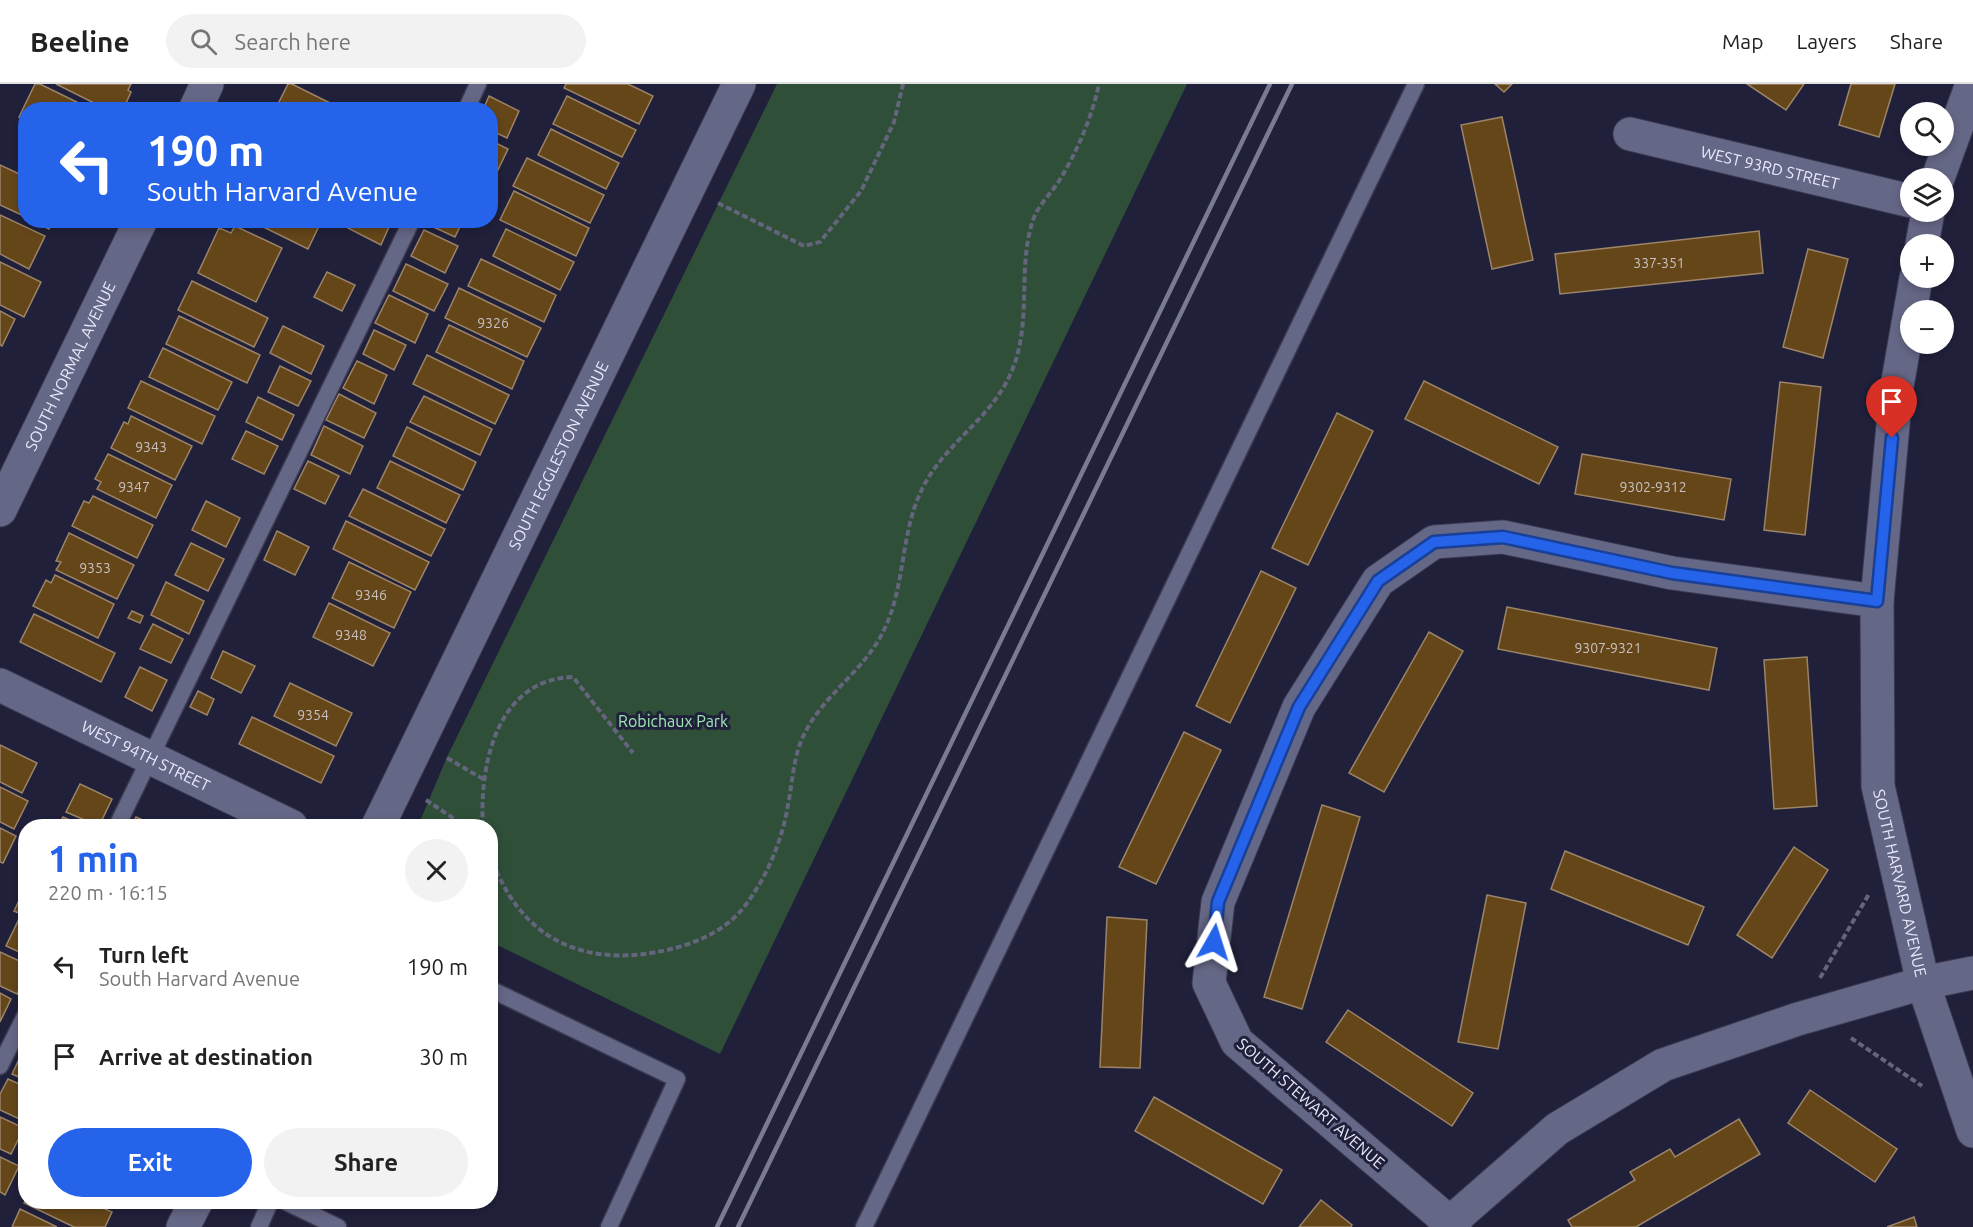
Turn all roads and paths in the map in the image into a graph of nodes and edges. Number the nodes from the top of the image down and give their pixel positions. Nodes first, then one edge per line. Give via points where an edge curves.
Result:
1 (207, 84) edge
2 (478, 84) edge
3 (739, 84) edge
4 (903, 84) edge
5 (1099, 84) edge
6 (1416, 84) edge
7 (1972, 84) edge
8 (199, 102) edge
9 (470, 102) edge
10 (1630, 134) dead end
11 (1942, 168) edge
12 (1900, 198) edge
13 (718, 204) dead end
14 (137, 228) edge
15 (408, 228) edge
16 (1914, 288) edge
17 (0, 510) edge
18 (1877, 601) junction
19 (0, 685) edge
20 (633, 753) dead end
21 (447, 757) dead end
22 (150, 758) junction
23 (483, 779) junction
24 (426, 800) dead end
25 (120, 819) edge
26 (276, 819) edge
27 (381, 819) edge
28 (454, 819) edge
29 (483, 819) edge
30 (498, 873) edge
31 (1870, 893) dead end
32 (1973, 973) edge
33 (1923, 983) junction
34 (1816, 986) dead end
35 (498, 993) edge
36 (18, 1030) edge
37 (1846, 1034) dead end
38 (0, 1066) edge
39 (1928, 1090) dead end
40 (1973, 1131) edge
41 (192, 1209) edge
42 (267, 1209) edge
43 (301, 1209) edge
44 (1450, 1225) edge
45 (183, 1227) edge
46 (259, 1227) edge
47 (338, 1227) edge
48 (609, 1227) edge
49 (864, 1227) edge

1 - 8 street
2 - 9 lane
3 - 27 street, SOUTH EGGLESTON AVENUE
4 - 13 path via 894,122 872,171 820,242 804,246
5 - 30 path via 1085,130 1034,217 1027,241 1024,323 1010,376 977,421 942,457 923,486 912,513 897,594 884,632 864,662 823,704 804,736 782,834 757,889 742,910 702,940 647,955 619,958 564,945 535,928
6 - 49 lane
7 - 11 street
10 - 12 street, WEST 93RD STREET
14 - 17 street, SOUTH NORMAL AVENUE
15 - 22 lane
16 - 18 street, SOUTH HARVARD AVENUE via 1896,392
18 - 33 street, SOUTH HARVARD AVENUE via 1878,786
18 - 44 street, SOUTH STEWART AVENUE via 1672,573 1503,537 1434,542 1378,581 1299,707 1218,902 1209,982 1237,1042
19 - 22 street, WEST 94TH STREET
20 - 23 path via 573,676 558,677 522,694 505,714 487,756
21 - 23 path
22 - 25 lane
22 - 26 street, WEST 94TH STREET
23 - 29 path
24 - 28 path
31 - 34 path
32 - 33 street
33 - 40 street
33 - 44 street, SOUTH HARVARD AVENUE via 1798,1019 1663,1065 1557,1129
35 - 48 lane via 677,1079
36 - 38 lane
37 - 39 path
41 - 45 street
42 - 46 lane
43 - 47 lane

